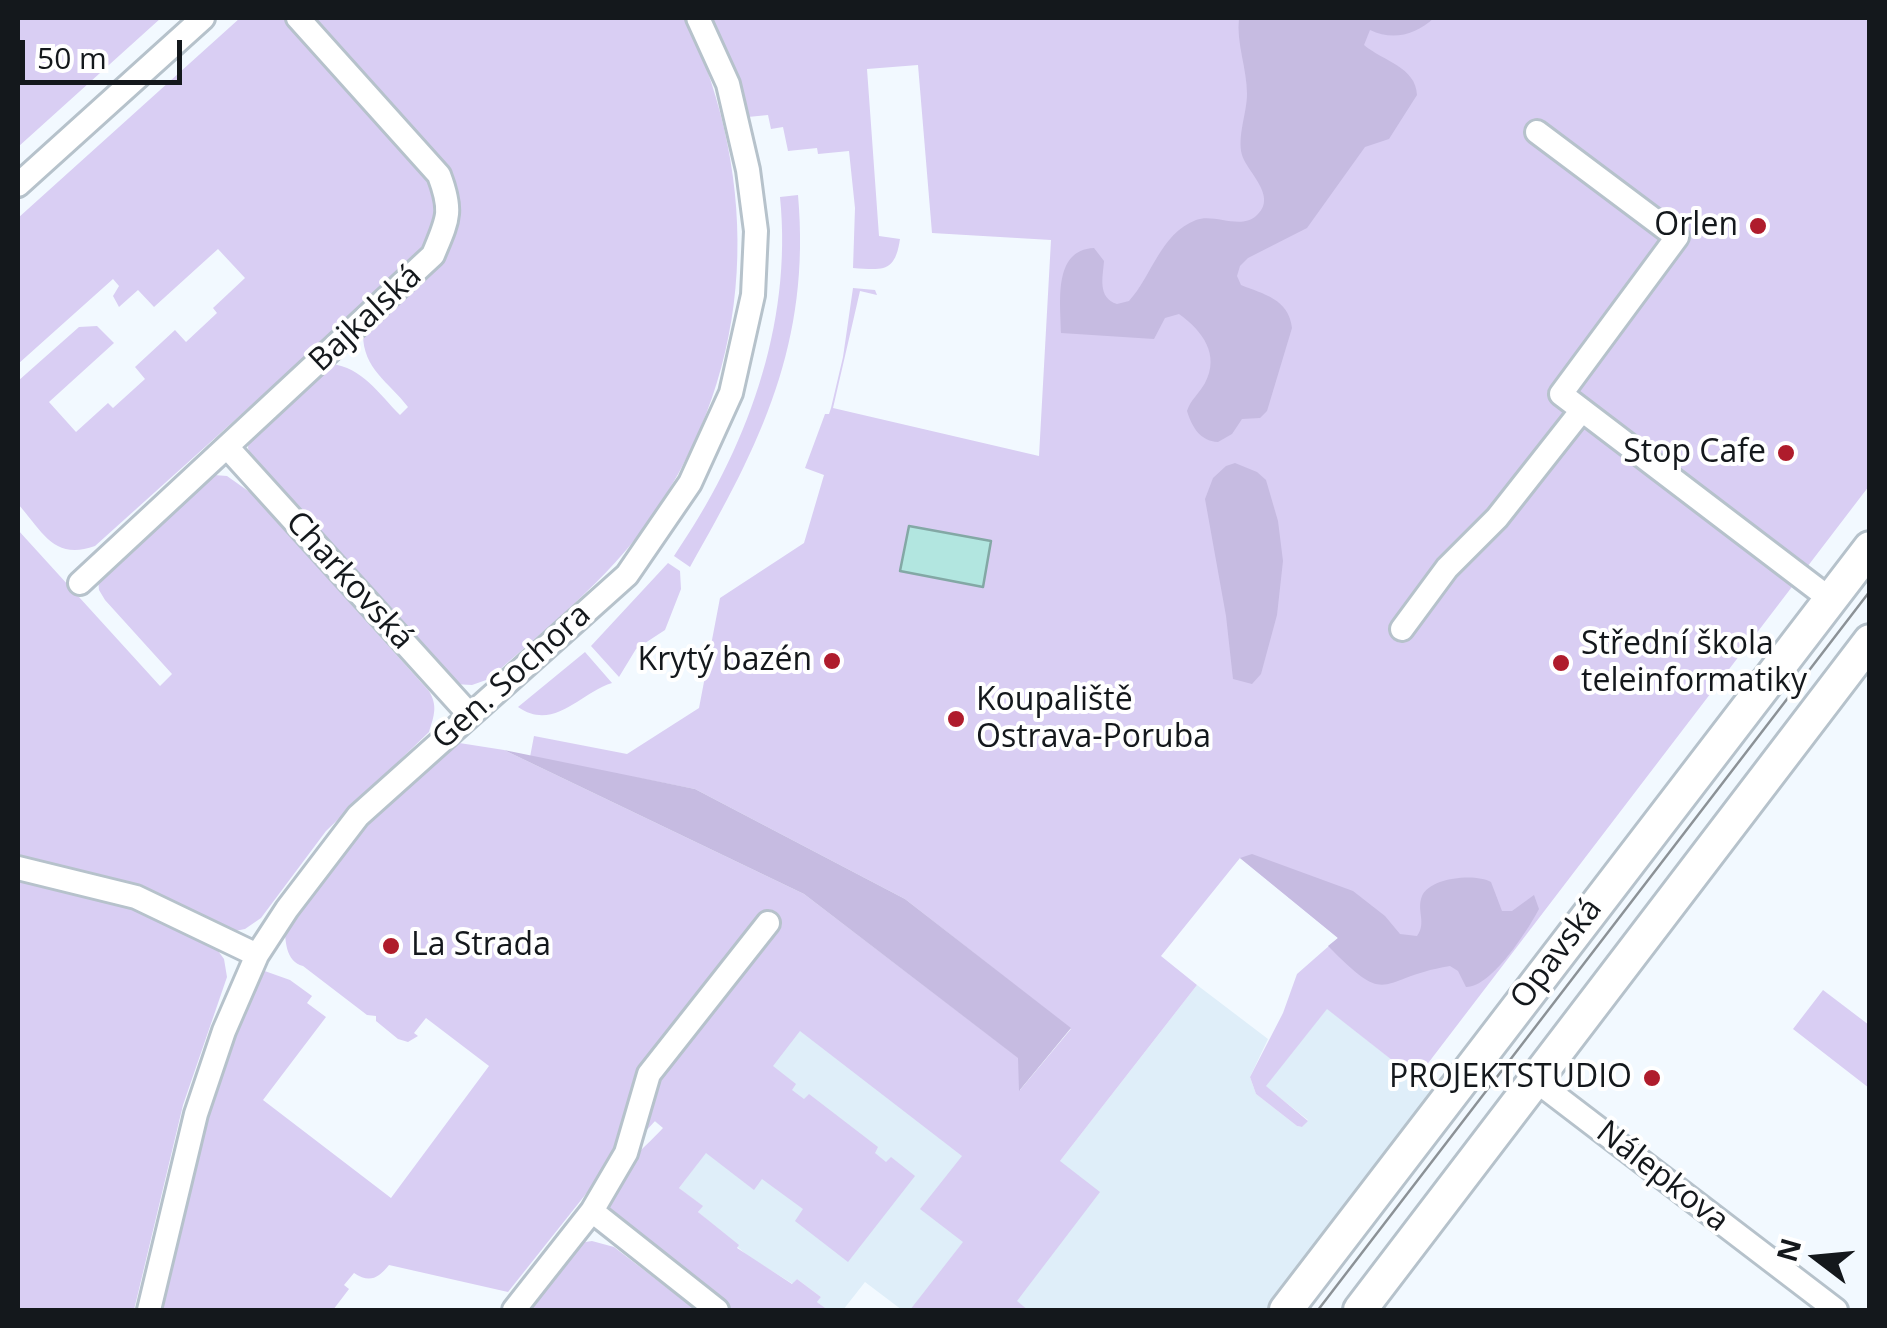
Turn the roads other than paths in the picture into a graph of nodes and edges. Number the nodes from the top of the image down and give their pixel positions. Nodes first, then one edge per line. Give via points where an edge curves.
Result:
1 (203, 18) edge
2 (298, 18) edge
3 (698, 18) edge
4 (1537, 132) dead end
5 (18, 184) edge
6 (1582, 410) junction
7 (228, 448) junction
8 (1870, 548) edge
9 (80, 583) dead end
10 (1830, 599) junction
11 (1402, 629) dead end
12 (1870, 642) edge
13 (469, 714) junction
14 (18, 868) edge
15 (768, 922) dead end
16 (257, 956) junction
17 (1535, 1080) junction
18 (592, 1211) junction
19 (149, 1310) edge
20 (514, 1310) edge
21 (717, 1310) edge
22 (1286, 1310) edge
23 (1360, 1310) edge
24 (1836, 1310) edge

1 - 5 street
2 - 7 street, Bajkalská via 439,174 450,204 434,255
3 - 13 street, Gen. Sochora via 728,84 756,230 753,295 731,392 690,483 627,575
4 - 6 street via 1676,237 1564,388 1561,394
6 - 10 street
6 - 11 street
7 - 9 street, Bajkalská
7 - 13 street, Charkovská
8 - 10 main road, Opavská
10 - 22 main road, Opavská
12 - 17 main road, Opavská
13 - 16 street, Gen. Sochora via 358,816
14 - 16 street via 136,898
15 - 18 street via 649,1074 626,1154
16 - 19 street, Gen. Sochora via 196,1114
17 - 23 main road, Opavská
17 - 24 street, Nálepkova
18 - 20 street
18 - 21 street

